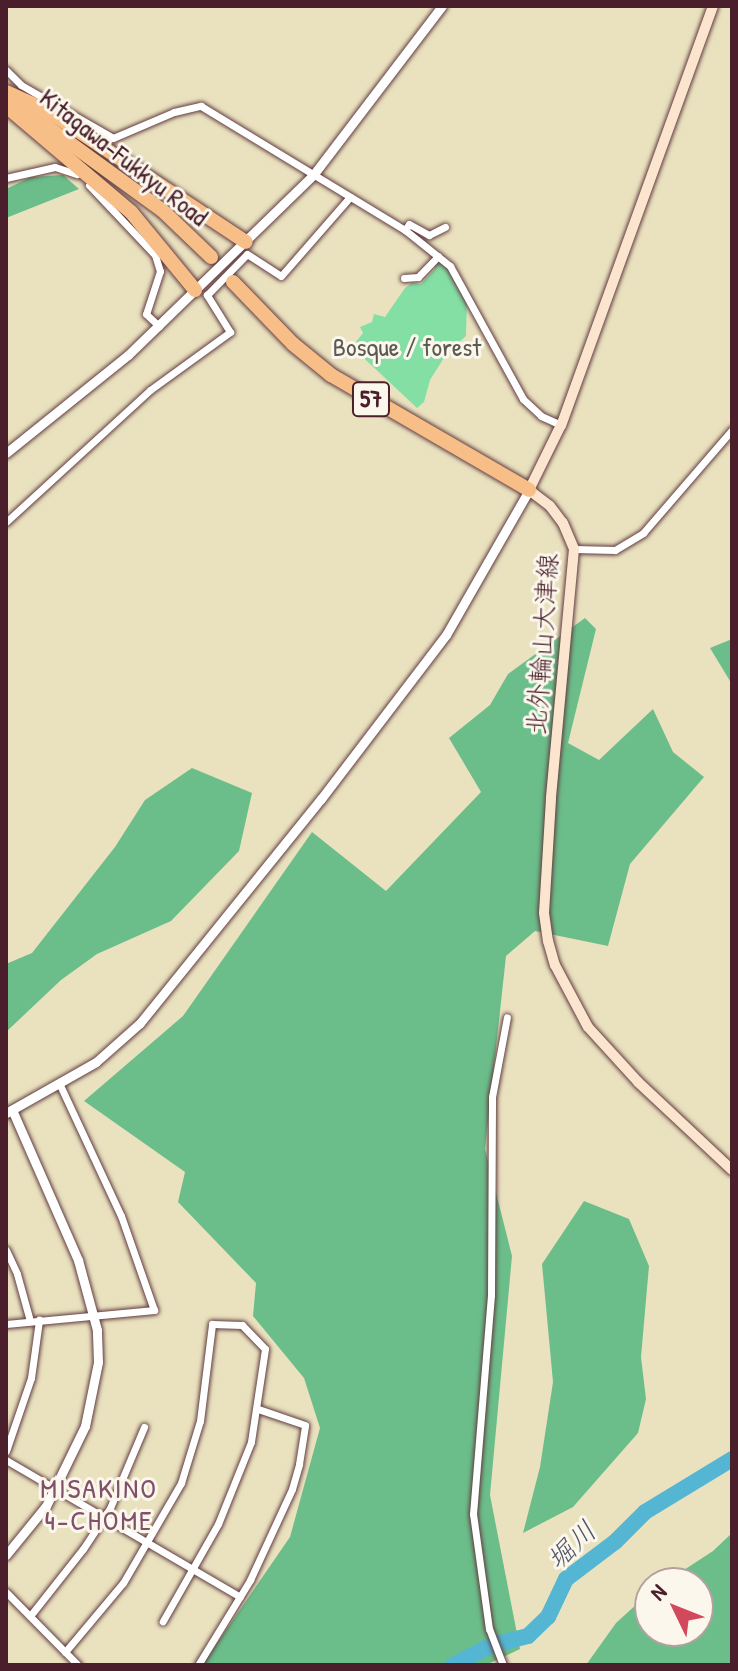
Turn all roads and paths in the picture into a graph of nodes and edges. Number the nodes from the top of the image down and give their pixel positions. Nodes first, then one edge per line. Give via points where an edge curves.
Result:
1 (442, 6) edge
2 (713, 6) edge
3 (6, 70) edge
4 (6, 94) edge
5 (6, 106) edge
6 (314, 174) junction
7 (6, 178) edge
8 (350, 197) junction
9 (445, 227) dead end
10 (405, 230) junction
11 (246, 242) junction
12 (438, 256) junction
13 (211, 257) dead end
14 (404, 278) dead end
15 (233, 282) dead end
16 (195, 290) junction
17 (159, 326) junction
18 (561, 425) junction
19 (732, 430) edge
20 (6, 453) edge
21 (529, 490) junction
22 (6, 522) edge
23 (574, 549) junction
24 (507, 1017) dead end
25 (60, 1085) junction
26 (9, 1112) edge
27 (732, 1170) edge
28 (6, 1250) edge
29 (16, 1270) junction
30 (6, 1271) edge
31 (93, 1313) junction
32 (39, 1320) junction
33 (30, 1321) junction
34 (6, 1324) edge
35 (258, 1409) junction
36 (144, 1427) dead end
37 (6, 1451) edge
38 (6, 1460) edge
39 (55, 1488) junction
40 (104, 1517) junction
41 (148, 1542) junction
42 (6, 1555) edge
43 (195, 1569) junction
44 (6, 1592) edge
45 (240, 1597) junction
46 (30, 1616) junction
47 (163, 1621) dead end
48 (65, 1652) junction
49 (78, 1665) edge
50 (198, 1665) edge
51 (503, 1665) edge

1 - 6 street
2 - 18 main road
3 - 6 street via 21,85 113,138 201,106
4 - 11 highway via 60,119
4 - 13 highway, Kitagawa-Fukkyu Road via 162,210
5 - 16 highway via 131,212
6 - 8 street
6 - 11 street
7 - 17 street via 55,167 73,170 88,184 155,255 160,271 146,314
8 - 10 street
8 - 22 street via 281,276 247,254 207,295 230,332 150,390
9 - 10 street via 429,235 409,224
10 - 12 street
11 - 16 street
12 - 14 street via 418,277
12 - 18 street via 464,288 523,399
15 - 21 highway, 57 via 331,375
16 - 17 street
17 - 20 street
18 - 21 main road
19 - 23 street via 643,533 615,550
21 - 23 main road, 北外輪山大津線 via 563,523
21 - 25 street via 446,635 321,799 140,1023
23 - 27 main road, 北外輪山大津線 via 551,799 544,913 548,941 588,1027
24 - 51 street via 492,1097 491,1295 473,1514 489,1629
25 - 26 street
25 - 31 street via 121,1216 154,1310
26 - 31 street via 78,1260
28 - 29 street
29 - 30 street
29 - 33 street
31 - 32 street
31 - 39 street via 98,1362 94,1393 85,1426
32 - 33 street
32 - 37 street via 31,1378
33 - 34 street
35 - 41 street via 265,1349 242,1325 212,1324 207,1382 191,1454
35 - 43 street via 236,1485
35 - 45 street via 305,1425 292,1489
36 - 40 street
38 - 39 street
39 - 40 street
39 - 42 street
40 - 41 street
40 - 46 street
41 - 43 street
41 - 48 street
43 - 45 street
43 - 47 street
44 - 46 street
45 - 50 street
46 - 48 street
48 - 49 street

